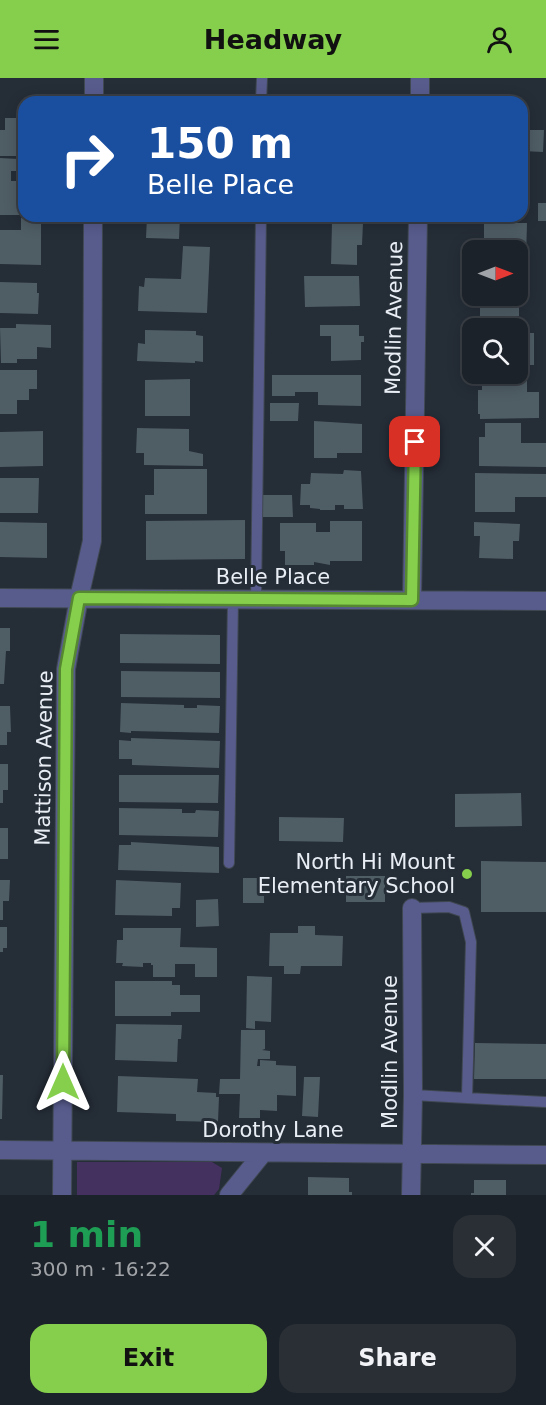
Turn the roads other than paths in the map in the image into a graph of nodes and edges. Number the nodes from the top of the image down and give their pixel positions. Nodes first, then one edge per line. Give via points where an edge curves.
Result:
1 (94, 78) edge
2 (262, 78) edge
3 (420, 78) edge
4 (94, 96) edge
5 (261, 96) edge
6 (420, 96) edge
7 (93, 222) edge
8 (261, 222) edge
9 (418, 222) edge
10 (0, 598) edge
11 (79, 598) junction
12 (233, 599) junction
13 (256, 599) junction
14 (412, 600) junction
15 (546, 601) edge
16 (229, 863) dead end
17 (412, 908) joint
18 (414, 1095) junction
19 (467, 1098) junction
20 (546, 1102) edge
21 (0, 1150) edge
22 (62, 1151) junction
23 (263, 1153) junction
24 (412, 1154) junction
25 (546, 1155) edge
26 (62, 1195) edge
27 (229, 1195) edge
28 (411, 1195) edge

1 - 4 street
2 - 5 lane
3 - 6 street
7 - 11 street, Mattison Avenue via 92,541
8 - 13 lane
9 - 14 street, Modlin Avenue
10 - 11 street, Belle Place
11 - 12 street, Belle Place
11 - 22 street, Mattison Avenue via 66,669
12 - 13 street, Belle Place
12 - 16 lane
13 - 14 street, Belle Place
14 - 15 street, Belle Place
17 - 18 street, Modlin Avenue
17 - 19 lane via 449,907 465,912 471,942
18 - 19 lane
18 - 24 street, Modlin Avenue
19 - 20 lane
21 - 22 street, Dorothy Lane
22 - 23 street, Dorothy Lane
22 - 26 street, Mattison Avenue
23 - 24 street, Dorothy Lane
23 - 27 street
24 - 25 street, Dorothy Lane
24 - 28 street, Modlin Avenue

